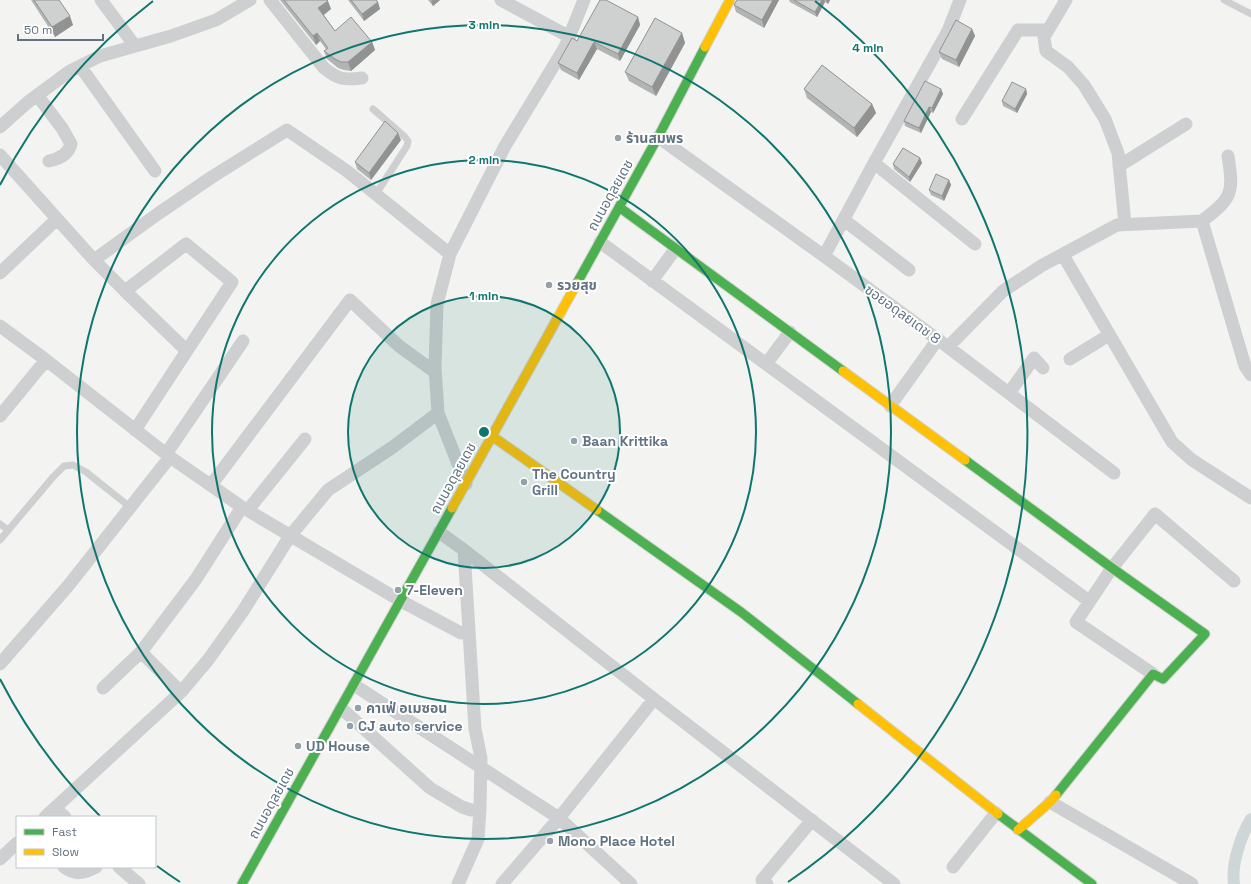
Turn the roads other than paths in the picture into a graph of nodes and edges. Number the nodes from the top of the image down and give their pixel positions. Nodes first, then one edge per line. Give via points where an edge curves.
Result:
1 (101, 0) edge
2 (250, 0) edge
3 (270, 0) edge
4 (500, 0) edge
5 (584, 0) edge
6 (730, 0) edge
7 (960, 0) edge
8 (1066, 0) edge
9 (1224, 0) edge
10 (1251, 14) edge
11 (1048, 30) junction
12 (570, 36) junction
13 (135, 46) junction
14 (80, 66) junction
15 (362, 78) dead end
16 (37, 95) junction
17 (373, 108) dead end
18 (962, 119) dead end
19 (1186, 124) dead end
20 (0, 127) edge
21 (658, 137) junction
22 (0, 155) edge
23 (1228, 156) dead end
24 (49, 161) dead end
25 (874, 163) junction
26 (1119, 166) junction
27 (155, 171) dead end
28 (376, 194) junction
29 (619, 207) junction
30 (57, 219) junction
31 (844, 220) junction
32 (1202, 221) junction
33 (1126, 224) junction
34 (600, 242) junction
35 (975, 244) dead end
36 (676, 248) junction
37 (450, 254) junction
38 (1063, 255) junction
39 (824, 256) junction
40 (94, 260) junction
41 (909, 270) dead end
42 (0, 273) edge
43 (652, 281) junction
44 (125, 291) junction
45 (0, 326) edge
46 (790, 332) junction
47 (1109, 335) junction
48 (242, 341) dead end
49 (943, 343) junction
50 (187, 351) junction
51 (1070, 359) dead end
52 (46, 360) junction
53 (766, 364) junction
54 (1043, 368) dead end
55 (435, 372) junction
56 (1251, 375) edge
57 (1009, 393) junction
58 (890, 406) junction
59 (438, 413) junction
60 (0, 416) edge
61 (135, 430) junction
62 (492, 436) junction
63 (305, 439) dead end
64 (168, 455) junction
65 (1114, 474) dead end
66 (466, 484) junction
67 (211, 485) junction
68 (1251, 498) edge
69 (130, 507) junction
70 (245, 508) junction
71 (0, 524) edge
72 (8, 530) junction
73 (439, 532) junction
74 (290, 536) junction
75 (0, 540) edge
76 (464, 550) junction
77 (1112, 568) junction
78 (1234, 581) dead end
79 (401, 601) junction
80 (1089, 601) junction
81 (461, 634) dead end
82 (141, 652) junction
83 (0, 664) edge
84 (1153, 674) junction
85 (354, 685) junction
86 (103, 688) dead end
87 (181, 692) junction
88 (654, 699) junction
89 (341, 708) junction
90 (481, 766) junction
91 (1050, 802) junction
92 (55, 808) junction
93 (480, 809) junction
94 (996, 813) junction
95 (46, 816) edge
96 (64, 816) edge
97 (559, 818) junction
98 (812, 820) junction
99 (1018, 830) junction
100 (16, 845) edge
101 (0, 859) edge
102 (66, 868) edge
103 (94, 868) edge
104 (120, 868) edge
105 (953, 868) dead end
106 (139, 884) edge
107 (242, 884) edge
108 (458, 884) edge
109 (502, 884) edge
110 (631, 884) edge
111 (767, 884) edge
112 (894, 884) edge
113 (1092, 884) edge
114 (1192, 884) edge

1 - 13 street
2 - 13 street via 216,20
3 - 15 street via 324,68 346,80
4 - 12 street
5 - 12 street
6 - 21 street, ถนนอดุลยเดช
7 - 25 street via 948,31
8 - 11 street
9 - 10 lane
11 - 18 street via 1018,30
11 - 26 street via 1044,37 1046,51 1068,67 1084,85 1105,119 1118,153
12 - 37 street via 566,47 505,146
13 - 14 street via 100,56
14 - 16 street
14 - 27 street
16 - 20 street
16 - 24 street via 71,144 65,154
17 - 28 lane via 408,141
19 - 26 street
21 - 29 street, ถนนอดุลยเดช
21 - 39 street, ซอยอดุลยเดช 8
22 - 30 street
23 - 32 street via 1232,181 1229,196 1221,207
25 - 31 street
25 - 35 street
26 - 33 street
28 - 37 street
28 - 40 street via 287,130 212,177
29 - 34 street, ถนนอดุลยเดช
29 - 36 street
30 - 40 street
30 - 42 street
31 - 39 street
31 - 41 street
32 - 33 street, ซอยอดุลยเดช 8
32 - 56 street via 1245,366
33 - 38 street, ซอยอดุลยเดช 8 via 1117,225
34 - 43 street
34 - 62 street, ถนนอดุลยเดช
36 - 43 street
36 - 46 street
37 - 55 street via 436,304
38 - 47 street
38 - 49 street, ซอยอดุลยเดช 8 via 1003,291
39 - 49 street, ซอยอดุลยเดช 8
40 - 44 street
43 - 53 street
44 - 50 street
44 - 50 street via 186,244 232,282
45 - 52 street
46 - 53 street
46 - 58 street
47 - 51 street
47 - 68 street via 1172,442 1192,460
48 - 64 street
49 - 57 street
49 - 58 street
50 - 61 street
52 - 60 street
52 - 61 street
53 - 80 street
54 - 57 street via 1034,358
55 - 59 street
55 - 67 street via 399,346 350,300
57 - 65 street
58 - 77 street
59 - 66 street
59 - 74 street via 393,447 328,490
61 - 64 street
62 - 66 street, ถนนอดุลยเดช
62 - 94 street via 741,612
63 - 70 street
64 - 67 street
64 - 69 street
66 - 73 street, ถนนอดุลยเดช
67 - 70 street
69 - 72 lane via 86,472 73,465 64,466
69 - 83 street via 68,586
70 - 74 street
70 - 82 street
71 - 72 lane
72 - 75 lane
73 - 76 street
73 - 79 street, ถนนอดุลยเดช
74 - 79 street
74 - 87 street via 239,617
76 - 88 street
76 - 90 street via 475,729
77 - 78 street via 1155,514
77 - 80 street
77 - 84 street via 1205,634 1163,679
79 - 81 street
79 - 85 street, ถนนอดุลยเดช
80 - 84 street via 1076,622
82 - 86 street
82 - 87 street
84 - 91 street
85 - 89 street, ถนนอดุลยเดช
85 - 90 street
87 - 92 street
88 - 97 street
88 - 98 street
89 - 93 street via 430,788 462,807
89 - 107 street, ถนนอดุลยเดช
90 - 93 street
90 - 97 street
91 - 99 street
91 - 114 street
92 - 95 street
92 - 96 street
93 - 108 street via 478,839
94 - 99 street
94 - 105 street
97 - 109 street
97 - 110 street
98 - 111 street via 762,880
98 - 112 street
99 - 113 street
100 - 101 street
102 - 103 street via 76,873
104 - 106 street

